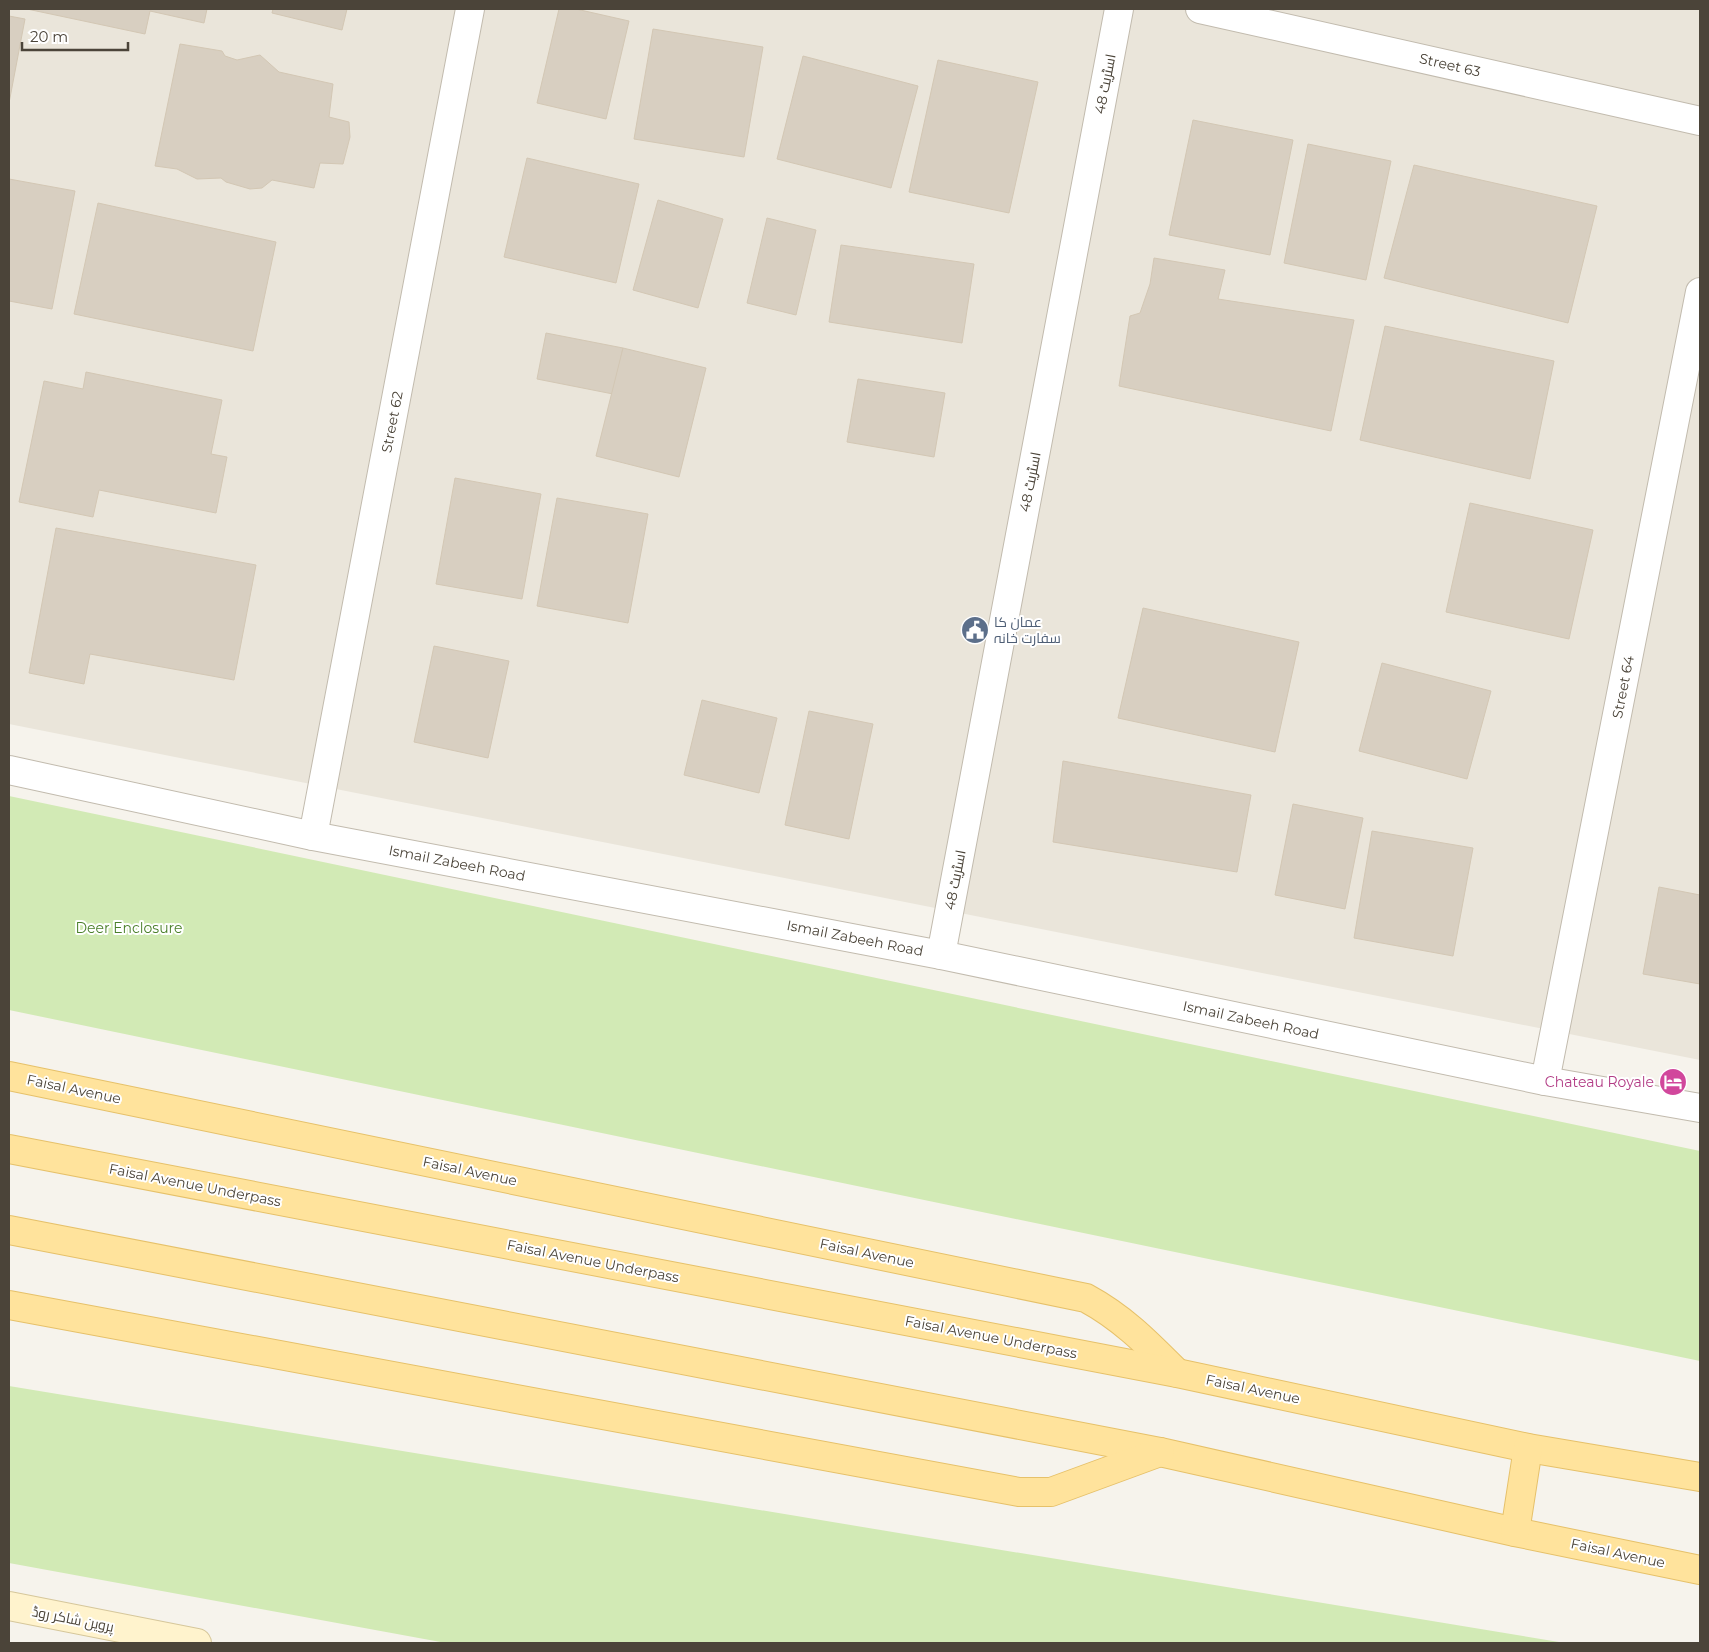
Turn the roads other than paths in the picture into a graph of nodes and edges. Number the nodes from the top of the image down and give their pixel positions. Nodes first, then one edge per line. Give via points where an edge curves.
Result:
1 (470, 9) edge
2 (1119, 9) edge
3 (1200, 9) edge
4 (1700, 121) edge
5 (1700, 292) edge
6 (9, 770) edge
7 (313, 836) junction
8 (941, 955) junction
9 (9, 1076) edge
10 (1545, 1081) junction
11 (1700, 1108) edge
12 (9, 1149) edge
13 (9, 1230) edge
14 (9, 1306) edge
15 (1177, 1373) junction
16 (1528, 1448) junction
17 (1160, 1452) junction
18 (1700, 1477) edge
19 (1515, 1532) junction
20 (1700, 1570) edge
21 (9, 1606) edge
22 (144, 1638) edge
23 (197, 1643) edge

1 - 7 street, Street 62
2 - 8 street, اسٹریٹ 48
3 - 4 street, Street 63
5 - 10 street, Street 64
6 - 7 street, Ismail Zabeeh Road
7 - 8 street, Ismail Zabeeh Road
8 - 10 street, Ismail Zabeeh Road
9 - 15 main road, Faisal Avenue via 1086,1298 1129,1325
10 - 11 street, Ismail Zabeeh Road
12 - 15 main road, Faisal Avenue Underpass
13 - 17 main road
14 - 17 main road via 1019,1492 1051,1492
15 - 16 main road, Faisal Avenue
16 - 18 main road, Faisal Avenue
16 - 19 main road
17 - 19 main road, Faisal Avenue
19 - 20 main road, Faisal Avenue
21 - 22 street, پروین شاکر روڈ
22 - 23 street, پروین شاکر روڈ

